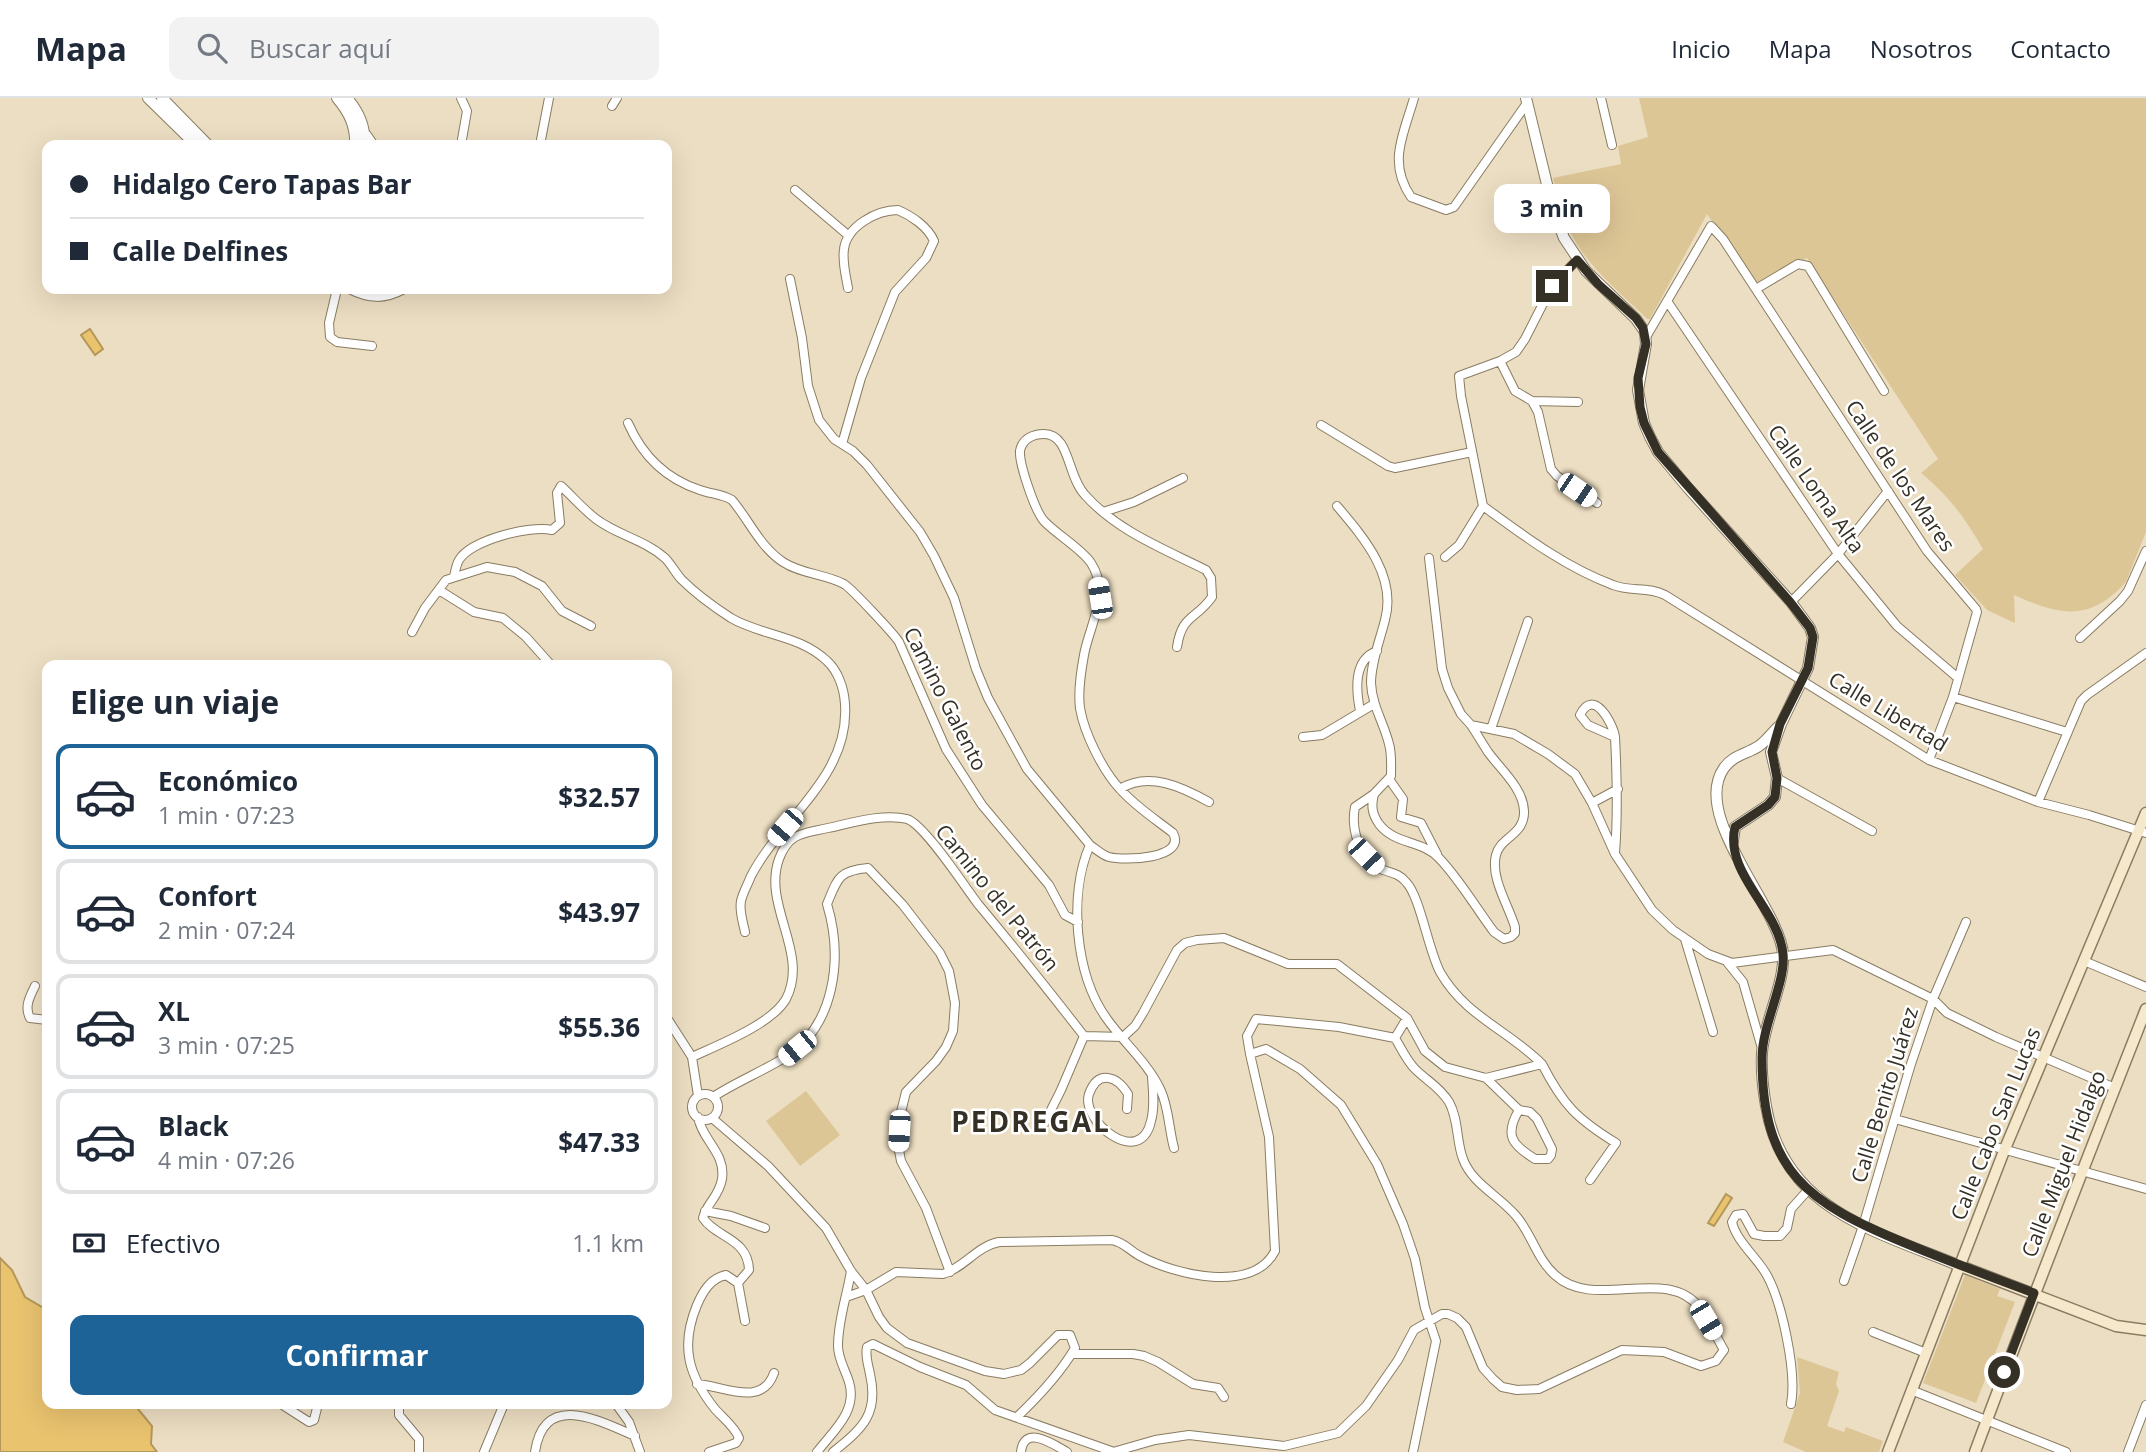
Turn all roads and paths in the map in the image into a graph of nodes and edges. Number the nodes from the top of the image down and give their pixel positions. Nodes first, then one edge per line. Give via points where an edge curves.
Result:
1 (148, 98) edge
2 (162, 98) edge
3 (337, 98) edge
4 (347, 98) edge
5 (461, 98) edge
6 (549, 98) edge
7 (1414, 98) edge
8 (1601, 98) edge
9 (1526, 100) edge
10 (360, 133) junction
11 (191, 140) edge
12 (203, 140) edge
13 (357, 140) edge
14 (362, 140) edge
15 (368, 140) edge
16 (462, 140) edge
17 (541, 140) edge
18 (1612, 145) dead end
19 (795, 190) dead end
20 (849, 236) junction
21 (1577, 260) junction
22 (790, 279) dead end
23 (848, 288) dead end
24 (1755, 289) junction
25 (336, 294) edge
26 (362, 294) edge
27 (393, 294) edge
28 (1667, 301) junction
29 (1646, 337) junction
30 (372, 346) dead end
31 (1500, 361) junction
32 (1884, 391) dead end
33 (1532, 401) junction
34 (1578, 402) dead end
35 (628, 423) dead end
36 (1321, 425) dead end
37 (842, 444) junction
38 (1472, 452) junction
39 (1183, 478) dead end
40 (1888, 491) junction
41 (1597, 503) dead end
42 (1337, 506) dead end
43 (1483, 506) junction
44 (1103, 512) junction
45 (2146, 551) edge
46 (1838, 554) junction
47 (1446, 557) dead end
48 (1429, 558) dead end
49 (454, 577) junction
50 (439, 590) junction
51 (1790, 602) junction
52 (1528, 621) dead end
53 (591, 626) dead end
54 (412, 632) dead end
55 (2080, 638) dead end
56 (1177, 648) dead end
57 (1377, 651) junction
58 (2146, 653) edge
59 (548, 660) edge
60 (1958, 678) junction
61 (1803, 681) junction
62 (1953, 696) junction
63 (1374, 704) junction
64 (1360, 711) junction
65 (1780, 724) junction
66 (1471, 725) junction
67 (1491, 729) junction
68 (2067, 732) junction
69 (1303, 737) dead end
70 (1615, 737) junction
71 (1928, 760) junction
72 (1777, 778) junction
73 (1389, 779) junction
74 (1120, 789) junction
75 (1618, 789) junction
76 (1374, 794) junction
77 (1209, 802) dead end
78 (2038, 802) junction
79 (1592, 803) junction
80 (2146, 813) edge
81 (785, 827) junction
82 (1872, 831) dead end
83 (2142, 832) edge
84 (786, 844) junction
85 (1090, 845) junction
86 (1732, 846) junction
87 (1615, 854) junction
88 (1438, 857) junction
89 (1078, 922) junction
90 (1966, 922) dead end
91 (745, 932) dead end
92 (1685, 939) junction
93 (1784, 955) junction
94 (2084, 961) junction
95 (1727, 962) junction
96 (35, 986) dead end
97 (2146, 987) edge
98 (1933, 999) junction
99 (2146, 1009) edge
100 (1407, 1018) junction
101 (42, 1019) edge
102 (672, 1026) edge
103 (1713, 1032) dead end
104 (1084, 1036) junction
105 (1123, 1037) junction
106 (1395, 1038) junction
107 (1762, 1053) junction
108 (1250, 1054) junction
109 (692, 1057) junction
110 (2044, 1058) junction
111 (1542, 1064) junction
112 (1152, 1074) junction
113 (1486, 1078) junction
114 (2115, 1088) junction
115 (698, 1096) junction
116 (713, 1097) junction
117 (1126, 1109) dead end
118 (1519, 1110) junction
119 (698, 1117) junction
120 (712, 1118) junction
121 (1895, 1119) junction
122 (1044, 1124) dead end
123 (1174, 1148) dead end
124 (2004, 1151) junction
125 (2084, 1172) junction
126 (1590, 1180) dead end
127 (2146, 1189) edge
128 (1808, 1190) junction
129 (705, 1211) junction
130 (1863, 1226) junction
131 (765, 1228) dead end
132 (1960, 1266) junction
133 (851, 1271) junction
134 (950, 1272) junction
135 (1844, 1281) dead end
136 (738, 1283) junction
137 (866, 1290) junction
138 (2034, 1293) junction
139 (846, 1297) junction
140 (745, 1321) dead end
141 (1428, 1322) junction
142 (2146, 1330) edge
143 (1874, 1332) dead end
144 (1926, 1353) junction
145 (1072, 1354) junction
146 (774, 1373) dead end
147 (697, 1384) junction
148 (1912, 1390) junction
149 (1224, 1397) dead end
150 (1791, 1404) dead end
151 (2146, 1405) edge
152 (289, 1409) edge
153 (317, 1409) edge
154 (399, 1409) edge
155 (502, 1409) edge
156 (620, 1409) edge
157 (1017, 1417) junction
158 (1987, 1420) junction
159 (635, 1436) junction
160 (419, 1452) edge
161 (484, 1452) edge
162 (535, 1452) edge
163 (640, 1452) edge
164 (709, 1452) edge
165 (817, 1452) edge
166 (833, 1452) edge
167 (1021, 1452) edge
168 (1067, 1452) edge
169 (1114, 1452) edge
170 (1412, 1452) edge
171 (1888, 1452) edge
172 (1975, 1452) edge
173 (2066, 1452) edge
174 (2128, 1452) edge

1 - 11 street
2 - 12 street
3 - 10 street
4 - 10 street via 357,111
5 - 16 street via 467,111
6 - 17 street
7 - 9 street via 1398,153 1401,177 1411,197 1446,210 1454,207
8 - 18 street
9 - 21 street via 1552,209
10 - 13 street
10 - 14 street
10 - 15 street
19 - 20 street
20 - 23 street via 844,252
20 - 37 street via 876,214 898,209 922,225 934,242 926,258 895,292 861,378
21 - 29 street via 1636,318
21 - 31 street via 1552,286 1516,352
22 - 37 street via 813,406 828,433
24 - 28 street, Calle de los Mares via 1711,226
24 - 32 street via 1798,264 1808,266
24 - 40 street, Calle de los Mares
25 - 30 street via 330,337
26 - 27 street via 373,298
28 - 29 street
28 - 46 street, Calle Loma Alta
29 - 51 street via 1638,390 1644,423 1658,452
31 - 33 street via 1515,391
31 - 38 street via 1459,376
33 - 34 street
33 - 41 street via 1551,469
35 - 89 street, Camino Galento via 664,472 732,500 775,556 801,571 846,585 889,628 946,749 982,804 1049,885 1065,915
36 - 38 street via 1395,468
37 - 85 street via 867,465 920,532 954,598 988,698 1027,769
38 - 43 street
39 - 44 street
40 - 46 street
40 - 60 street, Calle de los Mares via 1927,551 1976,609
42 - 57 street via 1362,536 1387,586 1387,615
43 - 47 street
43 - 61 street, Calle Libertad via 1582,570 1615,586 1665,595
44 - 56 street via 1137,536 1206,570 1211,579 1212,597 1185,621
44 - 74 street via 1077,487 1059,439 1047,434 1025,441 1020,451 1041,519 1091,563 1097,579 1100,598 1084,655 1080,707 1096,753
45 - 55 street via 2120,601
46 - 51 street
46 - 60 street, Calle Loma Alta via 1897,626
48 - 66 street via 1442,668 1456,705
49 - 50 street
49 - 53 street via 487,567 515,572 541,586 562,611
49 - 81 street via 459,559 481,543 552,530 560,523 557,493 561,486 596,519 665,558 686,583 730,617 812,649 833,667 844,690 845,718 839,746 822,781
50 - 54 street
50 - 59 street via 474,612 503,618
51 - 61 street via 1813,637
52 - 67 street
57 - 63 street via 1371,677
57 - 64 street via 1362,663 1356,687
58 - 68 street via 2081,701
60 - 62 street, Calle de los Mares
61 - 65 street
61 - 71 street, Calle Libertad
62 - 68 street
62 - 71 street, Calle de los Mares
63 - 64 street
63 - 73 street via 1390,745
64 - 69 street via 1322,735
65 - 72 street via 1772,752
65 - 86 street via 1762,744 1729,761 1722,771 1718,806
66 - 67 street
66 - 88 street via 1515,785 1524,809 1524,821 1495,856 1515,927 1511,937 1504,939 1494,932
67 - 79 street via 1514,733 1548,754 1575,774
68 - 78 street
70 - 70 street via 1588,725 1580,715 1582,710 1594,705 1601,709 1611,721
70 - 75 street
71 - 78 street, Calle Libertad
72 - 82 street
72 - 86 street via 1775,797 1735,827
73 - 76 street
73 - 88 street via 1403,799 1401,817 1421,823
74 - 77 street via 1145,780 1187,790
74 - 85 street via 1172,833 1175,844 1161,854 1111,858
75 - 79 street
75 - 87 street
76 - 88 street via 1371,806 1387,834
76 - 111 street via 1355,807 1359,845 1376,867 1396,873 1408,883 1430,950 1454,993
78 - 83 street, Calle Libertad
79 - 87 street
80 - 83 main road, Calle Cabo San Lucas
81 - 84 street
81 - 91 street via 743,894
83 - 94 main road, Calle Cabo San Lucas
84 - 104 street, Camino del Patrón via 798,835 891,817 912,822
84 - 109 street via 778,861 776,886 791,951 792,973 785,1000 747,1030
85 - 89 street via 1080,875
86 - 93 street
87 - 92 street via 1652,910
89 - 105 street via 1091,992
90 - 98 street, Calle Benito Juárez
92 - 95 street
92 - 103 street
93 - 95 street
93 - 98 street via 1833,950
93 - 107 street
94 - 97 street
94 - 110 main road, Calle Cabo San Lucas
95 - 107 street via 1743,982
96 - 101 street via 28,1014
98 - 110 street via 1947,1013
98 - 121 street, Calle Benito Juárez
99 - 114 main road, Calle Miguel Hidalgo
100 - 105 street via 1337,964 1288,964 1224,937 1185,943 1177,950 1135,1026
100 - 106 street
100 - 113 street via 1424,1051 1445,1067
102 - 109 street
104 - 105 street
104 - 122 street
105 - 112 street
106 - 108 street via 1256,1019 1247,1037
106 - 141 street via 1414,1069 1451,1105 1468,1170 1517,1217 1555,1275 1576,1288 1594,1292 1665,1289 1688,1297 1701,1308 1724,1350 1716,1361 1702,1366 1664,1352 1622,1350 1539,1389 1517,1390 1502,1387 1483,1368 1466,1327 1457,1318 1442,1314
107 - 128 street via 1765,1098 1776,1144
108 - 134 street via 1269,1137 1275,1251 1269,1263 1222,1279 1152,1262 1112,1240 999,1242 980,1249
108 - 141 street via 1266,1049 1300,1069 1341,1105 1377,1164 1403,1224
109 - 115 street
110 - 114 street
110 - 124 main road, Calle Cabo San Lucas
111 - 113 street
111 - 126 street via 1569,1110 1616,1143
112 - 117 street via 1151,1121 1141,1139 1132,1143 1123,1142 1097,1122 1090,1114 1089,1094 1101,1079 1109,1077 1128,1094
112 - 123 street via 1166,1104
113 - 118 street
114 - 125 main road, Calle Miguel Hidalgo
115 - 116 street
115 - 119 street via 693,1107
116 - 120 street via 718,1108
116 - 134 street via 785,1057 808,1038 833,984 834,928 827,904 838,880 849,870 868,868 903,905 949,971 955,1003 953,1031 936,1061 906,1092 898,1145
118 - 118 street via 1510,1132 1513,1142 1535,1159 1548,1159 1552,1149 1537,1119
119 - 120 street
119 - 129 street via 722,1164 717,1197
120 - 133 street via 768,1166 826,1228
121 - 124 street
121 - 130 street, Calle Benito Juárez
124 - 125 street
124 - 132 main road, Calle Cabo San Lucas
125 - 127 street
125 - 138 main road, Calle Miguel Hidalgo
128 - 130 street
128 - 150 street via 1791,1209 1780,1236 1754,1234 1743,1214 1735,1215 1732,1222 1776,1297 1793,1373
129 - 131 street
129 - 136 street via 707,1224 732,1238 749,1262 750,1270
130 - 132 street
130 - 135 street, Calle Benito Juárez
132 - 138 main road
132 - 144 main road, Calle Cabo San Lucas
133 - 137 street
133 - 139 street
134 - 137 street via 895,1272
136 - 140 street
136 - 147 street via 729,1275 715,1279 690,1321 690,1362
137 - 139 street
137 - 145 street via 887,1328 907,1343 985,1371 1004,1374 1021,1370 1063,1334 1074,1341
138 - 142 main road via 2116,1326
138 - 158 main road, Calle Miguel Hidalgo
139 - 165 street via 838,1349 849,1383 849,1410
141 - 169 street via 1414,1330 1366,1406 1338,1433 1284,1446 1189,1435
141 - 170 street via 1436,1341
143 - 144 street
144 - 148 main road, Calle Cabo San Lucas
145 - 149 street via 1144,1356 1194,1384 1218,1388
145 - 157 street
146 - 147 street via 770,1384 751,1393
147 - 164 street via 739,1438
148 - 158 street
148 - 171 main road, Calle Cabo San Lucas
151 - 174 street
152 - 153 street via 309,1422
154 - 160 street via 419,1439
155 - 161 street
156 - 159 street
157 - 166 street via 995,1410 966,1385 873,1343 865,1354 873,1404 864,1424
157 - 169 street
158 - 172 main road, Calle Miguel Hidalgo
158 - 173 street
159 - 162 street via 571,1414 550,1421 538,1435
159 - 163 street
167 - 168 street via 1029,1438 1039,1437

